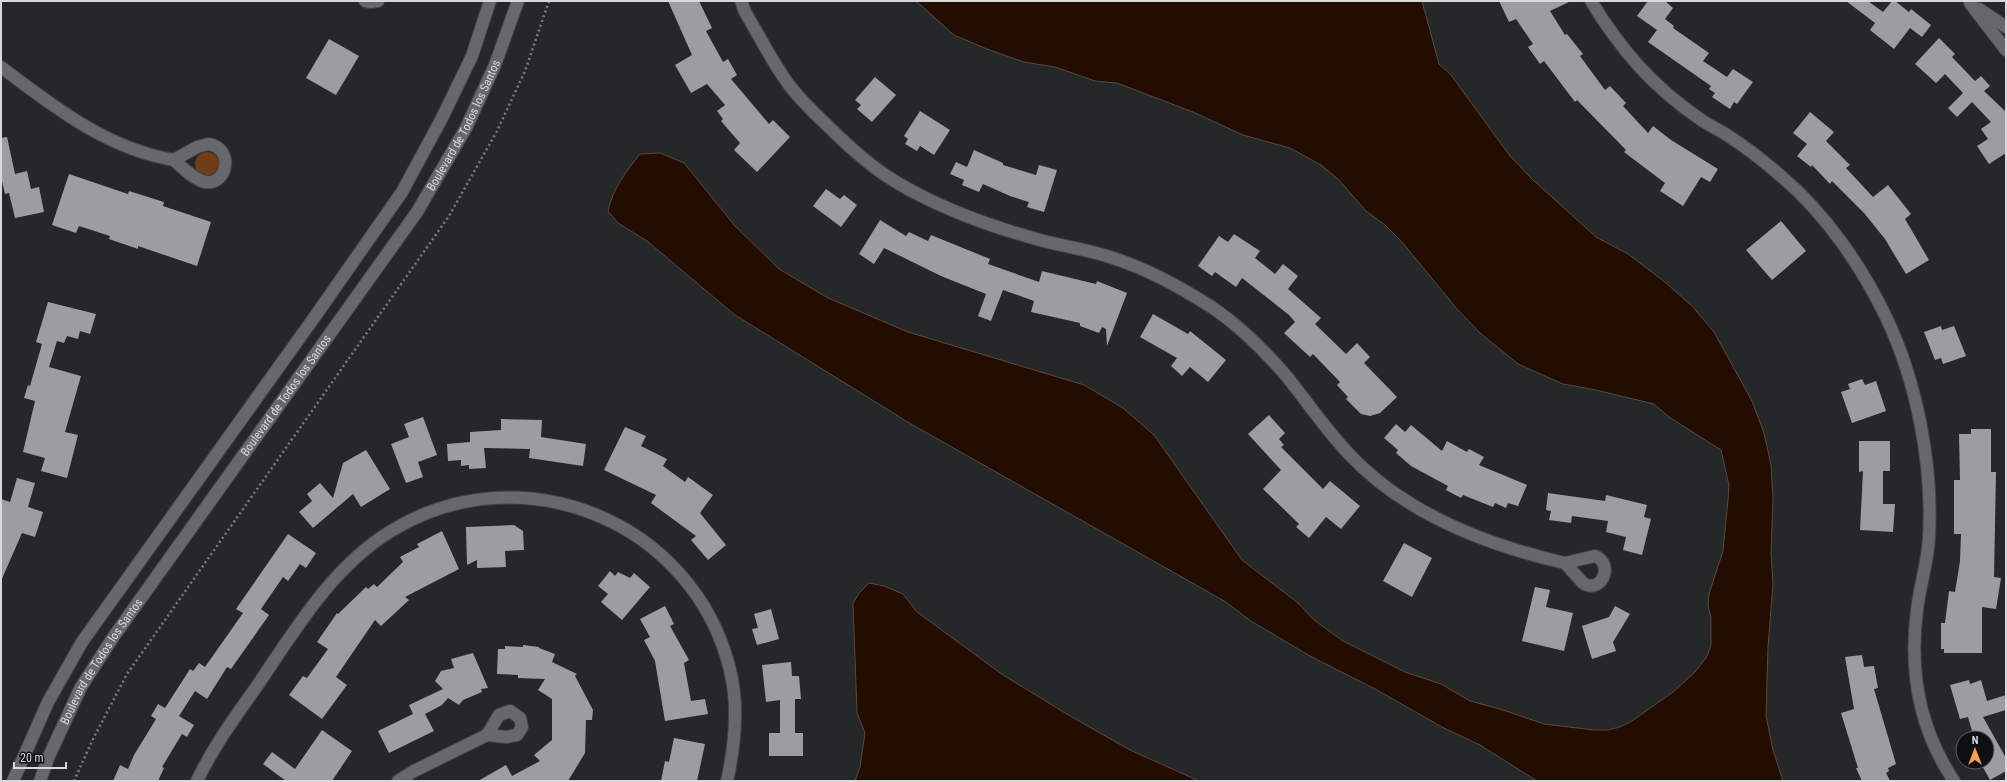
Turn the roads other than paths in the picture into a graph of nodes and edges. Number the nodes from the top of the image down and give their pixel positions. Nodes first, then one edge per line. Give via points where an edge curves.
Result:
1 (365, 1) edge
2 (378, 1) edge
3 (490, 1) edge
4 (518, 1) edge
5 (741, 1) edge
6 (1591, 1) edge
7 (1968, 2) edge
8 (2006, 27) edge
9 (2006, 50) edge
10 (1, 67) edge
11 (174, 160) dead end
12 (1565, 563) dead end
13 (487, 735) dead end
14 (13, 781) edge
15 (40, 781) edge
16 (197, 781) edge
17 (398, 781) edge
18 (727, 781) edge
19 (1954, 781) edge

1 - 2 street
3 - 14 street, Boulevard de Todos los Santos via 472,56 402,192 82,642 48,702
4 - 15 street, Boulevard de Todos los Santos via 495,65 466,128 417,212 114,636 81,687
5 - 12 street via 788,84 853,150 896,182 941,205 999,228 1037,240 1111,257 1149,271 1214,309 1262,349 1348,453 1374,479 1393,493 1455,528 1501,545
6 - 19 street via 1625,52 1649,78 1699,118 1757,156 1785,179 1816,212 1843,245 1886,318 1905,364 1917,410 1929,493 1929,540 1917,610 1915,642 1919,704 1928,734 1941,762
7 - 8 street
7 - 9 street
10 - 11 street via 57,109 86,127 128,148 150,156
13 - 17 street
16 - 18 street via 215,747 272,664 314,604 344,568 392,530 421,515 489,498 518,497 550,500 604,517 638,537 664,557 690,586 721,641 730,669 736,719

